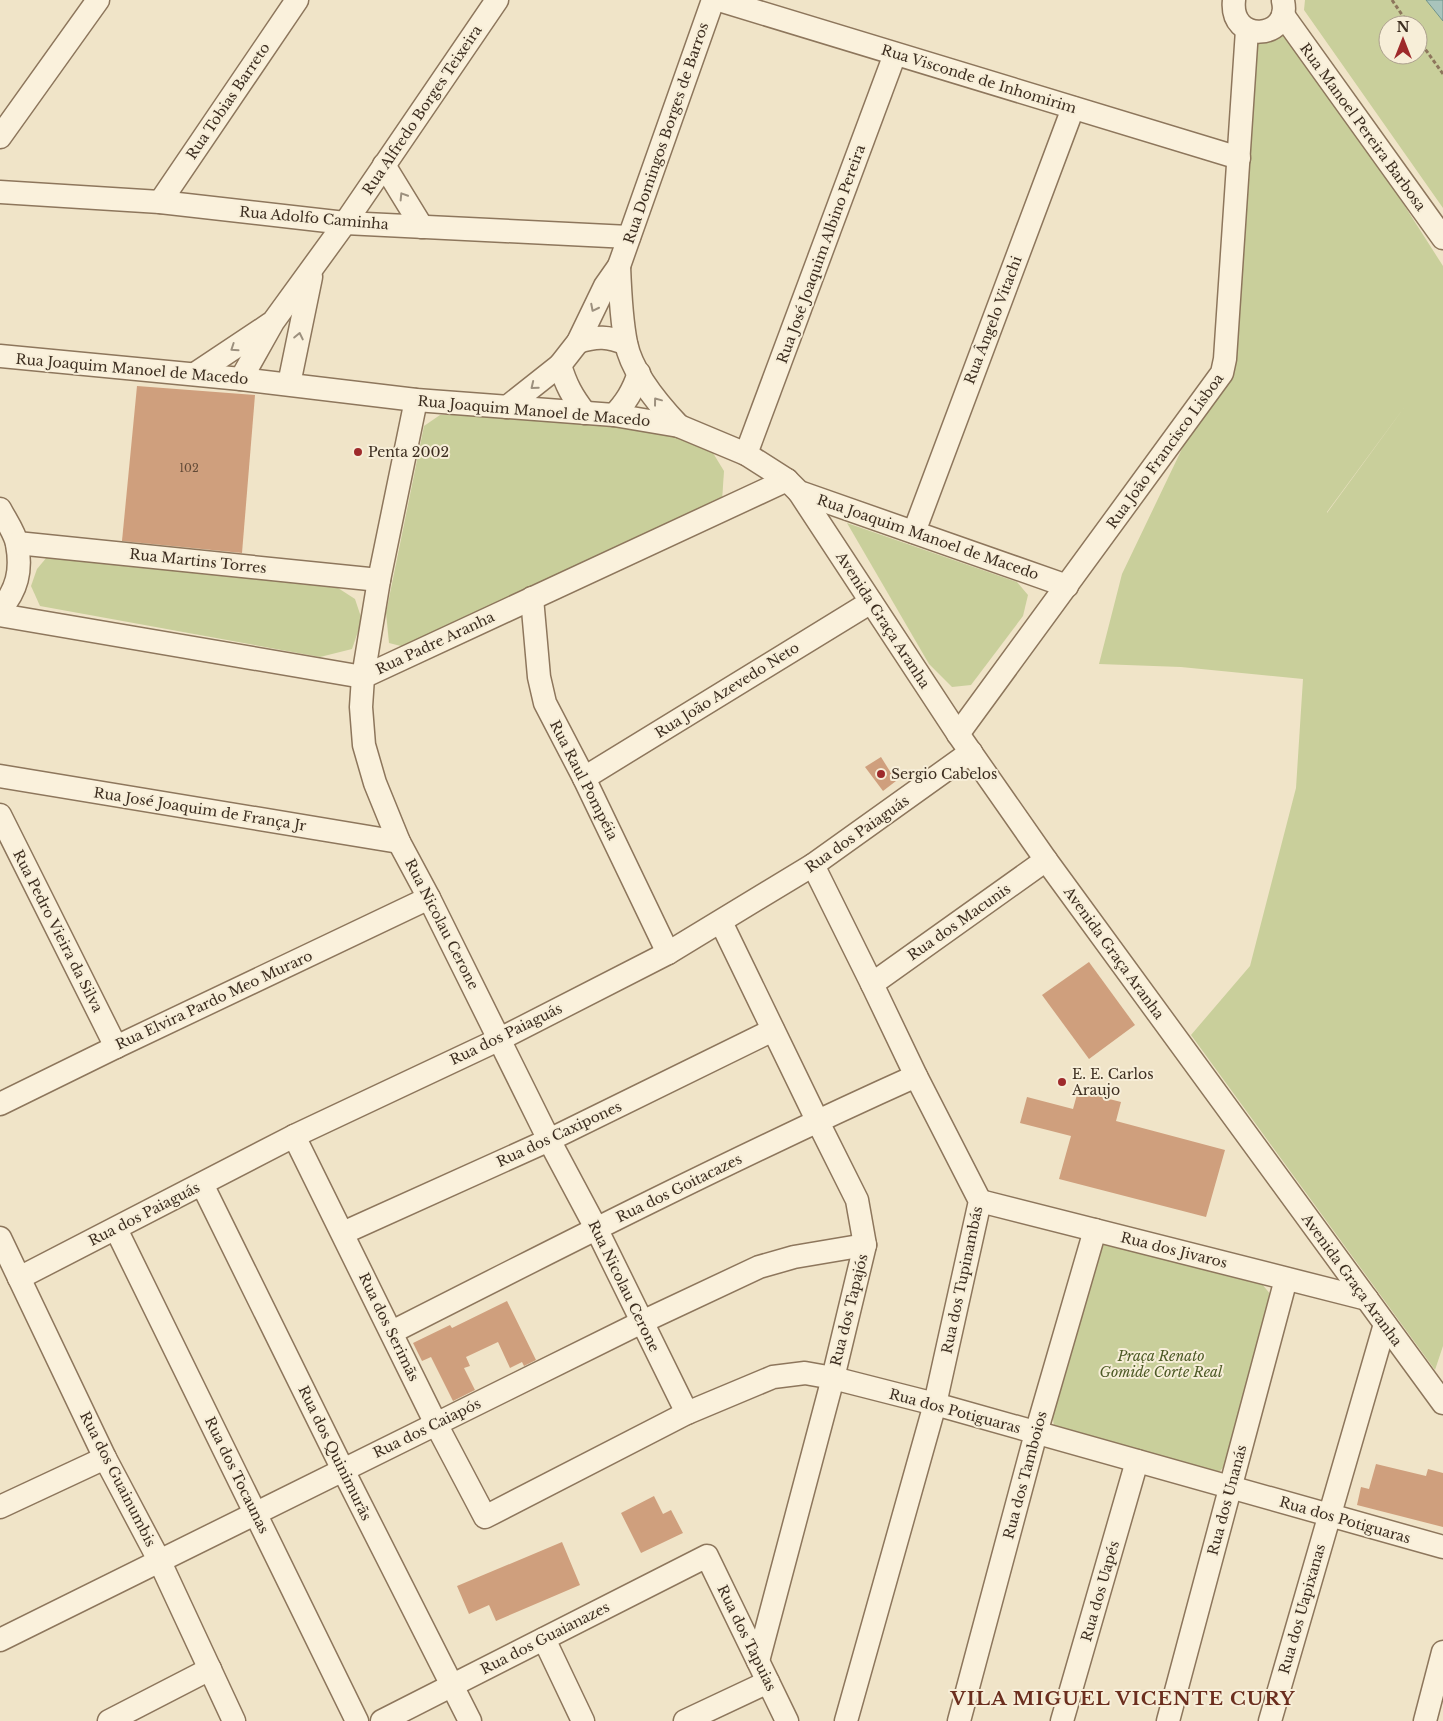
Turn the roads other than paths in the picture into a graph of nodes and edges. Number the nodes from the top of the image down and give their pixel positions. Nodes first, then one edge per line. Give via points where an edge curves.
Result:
1 (98, 0) edge
2 (297, 0) edge
3 (497, 0) edge
4 (713, 0) edge
5 (719, 0) edge
6 (1234, 0) edge
7 (1283, 8) edge
8 (1247, 30) junction
9 (895, 54) junction
10 (1073, 108) junction
11 (0, 137) edge
12 (1239, 158) junction
13 (384, 165) junction
14 (0, 192) edge
15 (160, 202) junction
16 (345, 223) junction
17 (422, 226) junction
18 (629, 237) junction
19 (1443, 238) edge
20 (619, 266) junction
21 (312, 269) junction
22 (273, 322) junction
23 (578, 342) junction
24 (626, 344) junction
25 (0, 356) edge
26 (560, 365) junction
27 (639, 373) junction
28 (195, 374) junction
29 (241, 379) junction
30 (289, 384) junction
31 (416, 400) junction
32 (507, 407) junction
33 (585, 413) junction
34 (614, 415) junction
35 (679, 426) junction
36 (746, 454) junction
37 (793, 486) junction
38 (0, 509) edge
39 (914, 532) junction
40 (17, 543) junction
41 (379, 580) junction
42 (1067, 586) junction
43 (532, 598) junction
44 (871, 602) junction
45 (0, 610) edge
46 (0, 615) edge
47 (363, 677) junction
48 (965, 743) junction
49 (0, 776) edge
50 (584, 778) junction
51 (0, 815) edge
52 (399, 842) junction
53 (1046, 860) junction
54 (813, 865) junction
55 (429, 898) junction
56 (722, 922) junction
57 (668, 953) junction
58 (872, 984) junction
59 (773, 1030) junction
60 (500, 1039) junction
61 (116, 1047) junction
62 (916, 1076) junction
63 (0, 1104) edge
64 (817, 1120) junction
65 (294, 1136) junction
66 (549, 1140) junction
67 (202, 1184) junction
68 (980, 1201) junction
69 (596, 1228) junction
70 (116, 1229) junction
71 (1095, 1230) junction
72 (343, 1233) junction
73 (0, 1238) edge
74 (865, 1245) junction
75 (20, 1278) junction
76 (1286, 1279) junction
77 (1367, 1299) junction
78 (642, 1322) junction
79 (1385, 1324) junction
80 (392, 1332) junction
81 (833, 1378) junction
82 (1443, 1403) edge
83 (935, 1404) junction
84 (687, 1413) junction
85 (436, 1424) junction
86 (1036, 1433) junction
87 (105, 1458) junction
88 (1137, 1461) junction
89 (343, 1470) junction
90 (1230, 1487) junction
91 (0, 1507) edge
92 (256, 1513) junction
93 (1328, 1515) junction
94 (485, 1517) joint
95 (1443, 1547) edge
96 (707, 1556) joint
97 (160, 1562) junction
98 (544, 1639) junction
99 (0, 1640) edge
100 (1443, 1652) edge
101 (758, 1661) junction
102 (210, 1669) junction
103 (768, 1682) junction
104 (452, 1686) junction
105 (109, 1721) edge
106 (234, 1721) edge
107 (357, 1721) edge
108 (382, 1721) edge
109 (470, 1721) edge
110 (583, 1721) edge
111 (685, 1721) edge
112 (787, 1721) edge
113 (846, 1721) edge
114 (960, 1721) edge
115 (1062, 1721) edge
116 (1168, 1721) edge
117 (1270, 1721) edge
118 (1424, 1721) edge

1 - 11 street
2 - 15 street, Rua Tobias Barreto
3 - 13 street, Rua Alfredo Borges Teixeira
4 - 18 street, Rua Domingos Borges de Barros
5 - 9 street, Rua Visconde de Inhomirim
6 - 8 street via 1235,17
7 - 8 street via 1278,24 1265,32
7 - 19 street, Rua Manoel Pereira Barbosa
8 - 12 street, Rua João Francisco Lisboa
9 - 10 street, Rua Visconde de Inhomirim
9 - 36 street, Rua José Joaquim Albino Pereira
10 - 12 street, Rua Visconde de Inhomirim
10 - 39 street, Rua Ângelo Vitachi
12 - 42 street, Rua João Francisco Lisboa via 1222,373
13 - 16 street, Rua Alfredo Borges Teixeira
17 -> 13 street
14 - 15 street, Rua Adolfo Caminha
15 - 16 street, Rua Adolfo Caminha
16 - 17 street, Rua Adolfo Caminha
16 - 21 street, Rua Alfredo Borges Teixeira
17 - 18 street, Rua Adolfo Caminha
18 - 20 street, Rua Domingos Borges de Barros
20 -> 23 street, Rua Domingos Borges de Barros via 605,286
20 - 24 street, Rua Domingos Borges de Barros
21 - 22 street, Rua Alfredo Borges Teixeira
30 -> 21 street, Rua Alfredo Borges Teixeira
22 -> 28 street
22 - 29 street, Rua Alfredo Borges Teixeira
23 - 24 street via 605,337
23 - 26 street, Rua Domingos Borges de Barros
24 - 27 street, Rua Domingos Borges de Barros
25 - 28 street, Rua Joaquim Manoel de Macedo
26 -> 32 street, Rua Domingos Borges de Barros
26 - 33 street via 565,384
27 - 34 street via 627,402
35 -> 27 street, Rua Domingos Borges de Barros via 655,399
28 - 29 street, Rua Joaquim Manoel de Macedo
29 - 30 street, Rua Joaquim Manoel de Macedo
30 - 31 street, Rua Joaquim Manoel de Macedo
31 - 32 street, Rua Joaquim Manoel de Macedo
31 - 41 street, Rua Nicolau Cerone
32 - 33 street, Rua Joaquim Manoel de Macedo
33 - 34 street, Rua Joaquim Manoel de Macedo
34 - 35 street, Rua Joaquim Manoel de Macedo
35 - 36 street, Rua Joaquim Manoel de Macedo
36 - 37 street, Rua Joaquim Manoel de Macedo
37 - 39 street, Rua Joaquim Manoel de Macedo
37 - 43 street, Rua Padre Aranha
37 - 44 street, Avenida Graça Aranha
38 - 40 street
39 - 42 street, Rua Joaquim Manoel de Macedo
40 - 41 street, Rua Martins Torres
40 - 45 street via 18,576 11,597
41 - 47 street, Rua Nicolau Cerone
42 - 48 street, Rua João Francisco Lisboa
43 - 47 street, Rua Padre Aranha
43 - 50 street, Rua Raul Pompéia via 539,677 545,703
44 - 48 street, Avenida Graça Aranha
44 - 50 street, Rua João Azevedo Neto
46 - 47 street, Rua Padre Aranha
47 - 52 street, Rua Nicolau Cerone via 364,745 375,783
48 - 53 street, Avenida Graça Aranha
48 - 54 street, Rua dos Paiaguás
49 - 52 street, Rua José Joaquim de França Jr
50 - 57 street, Rua Raul Pompéia
51 - 61 street, Rua Pedro Vieira da Silva
52 - 55 street, Rua Nicolau Cerone
53 - 58 street, Rua dos Macunis
53 - 77 street, Avenida Graça Aranha
54 - 56 street, Rua dos Paiaguás
54 - 58 street, Rua dos Tupinambás
55 - 60 street, Rua Nicolau Cerone
55 - 61 street, Rua Elvira Pardo Meo Muraro
56 - 57 street, Rua dos Paiaguás
56 - 59 street, Rua dos Tapajós
57 - 60 street, Rua dos Paiaguás
58 - 62 street, Rua dos Tupinambás
59 - 64 street, Rua dos Tapajós
59 - 66 street, Rua dos Caxipones
60 - 65 street, Rua dos Paiaguás
60 - 66 street, Rua Nicolau Cerone
61 - 63 street, Rua Elvira Pardo Meo Muraro
62 - 64 street, Rua dos Goitacazes
62 - 68 street, Rua dos Tupinambás
64 - 69 street, Rua dos Goitacazes
64 - 74 street, Rua dos Tapajós via 857,1200
65 - 67 street, Rua dos Paiaguás
65 - 72 street, Rua dos Serimãs
66 - 69 street, Rua Nicolau Cerone
66 - 72 street, Rua dos Caxipones
67 - 70 street, Rua dos Paiaguás
67 - 89 street, Rua dos Quinimurãs
68 - 71 street, Rua dos Jivaros
68 - 83 street, Rua dos Tupinambás
69 - 78 street, Rua Nicolau Cerone
69 - 80 street, Rua dos Goitacazes
70 - 75 street, Rua dos Paiaguás
70 - 92 street, Rua dos Tocaunas
71 - 76 street, Rua dos Jivaros
71 - 86 street, Rua dos Tamboios
72 - 80 street, Rua dos Serimãs
73 - 75 street, Rua dos Guainumbis
74 - 78 street, Rua dos Caiapós via 794,1257 759,1267
74 - 81 street, Rua dos Tapajós
75 - 87 street, Rua dos Guainumbis
76 - 77 street, Rua dos Jivaros
76 - 90 street, Rua dos Unanás
77 - 79 street, Avenida Graça Aranha
78 - 84 street, Rua Nicolau Cerone
78 - 85 street, Rua dos Caiapós
79 - 82 street, Avenida Graça Aranha
79 - 93 street, Rua dos Uapixanas
80 - 85 street, Rua dos Serimãs
81 - 83 street, Rua dos Potiguaras
81 - 84 street, Rua dos Potiguaras via 805,1373 773,1377
81 - 101 street, Rua dos Tapajós
83 - 86 street, Rua dos Potiguaras
83 - 113 street, Rua dos Tupinambás
84 - 94 street, Rua dos Potiguaras
85 - 89 street, Rua dos Caiapós
85 - 94 street, Rua dos Serimãs
86 - 88 street, Rua dos Potiguaras
86 - 114 street, Rua dos Tamboios
87 - 91 street
87 - 97 street, Rua dos Guainumbis
88 - 90 street, Rua dos Potiguaras
88 - 115 street, Rua dos Uapés
89 - 92 street, Rua dos Caiapós
89 - 104 street, Rua dos Quinimurãs
90 - 93 street, Rua dos Potiguaras
90 - 116 street, Rua dos Unanás
92 - 97 street, Rua dos Caiapós
92 - 107 street, Rua dos Tocaunas
93 - 95 street, Rua dos Potiguaras
93 - 117 street, Rua dos Uapixanas
96 - 98 street, Rua dos Guaianazes
96 - 101 street, Rua dos Tapuias
97 - 99 street, Rua dos Caiapós
97 - 102 street, Rua dos Guainumbis
98 - 104 street, Rua dos Guaianazes
98 - 110 street
100 - 118 street
101 - 103 street, Rua dos Tapuias
102 - 105 street
102 - 106 street, Rua dos Guainumbis
103 - 111 street
103 - 112 street, Rua dos Tapuias
104 - 108 street, Rua dos Guaianazes
104 - 109 street, Rua dos Quinimurãs

